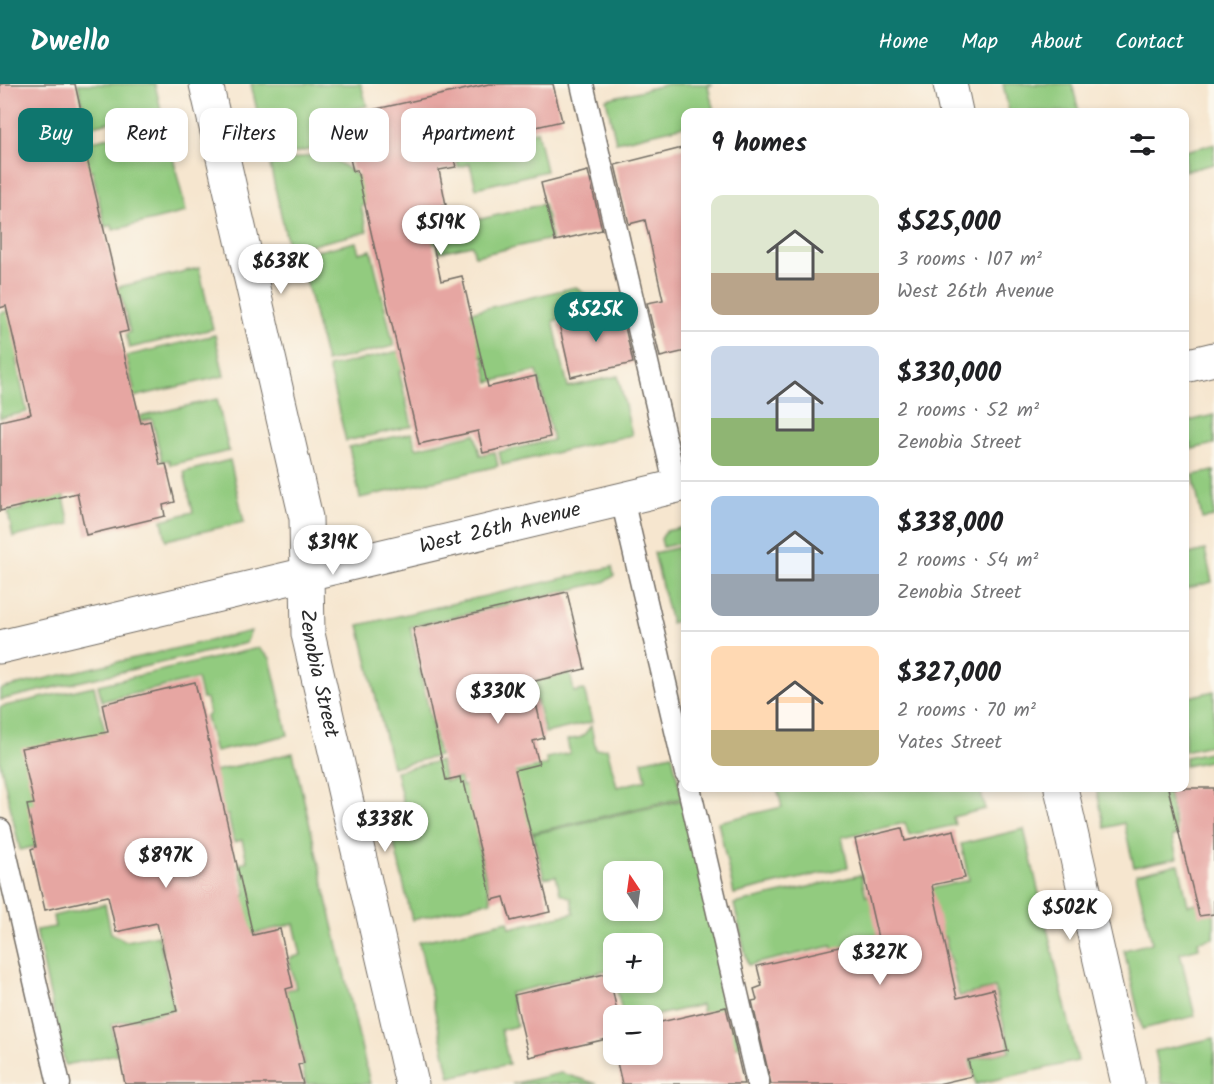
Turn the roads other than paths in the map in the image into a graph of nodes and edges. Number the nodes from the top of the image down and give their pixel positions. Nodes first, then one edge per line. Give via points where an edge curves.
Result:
1 (206, 84) edge
2 (582, 84) edge
3 (950, 84) edge
4 (955, 108) edge
5 (1214, 359) edge
6 (1189, 365) edge
7 (681, 485) edge
8 (622, 499) junction
9 (307, 574) junction
10 (0, 647) edge
11 (681, 752) edge
12 (690, 792) edge
13 (1062, 792) edge
14 (0, 830) edge
15 (59, 1084) edge
16 (412, 1084) edge
17 (758, 1084) edge
18 (1128, 1084) edge

1 - 9 street, Zenobia Street via 306,518
2 - 7 lane
3 - 4 street
5 - 6 street
7 - 8 street, West 26th Avenue
8 - 9 street, West 26th Avenue
8 - 11 lane
9 - 10 street, West 26th Avenue
9 - 16 street, Zenobia Street via 308,634
12 - 17 lane
13 - 18 street
14 - 15 lane

